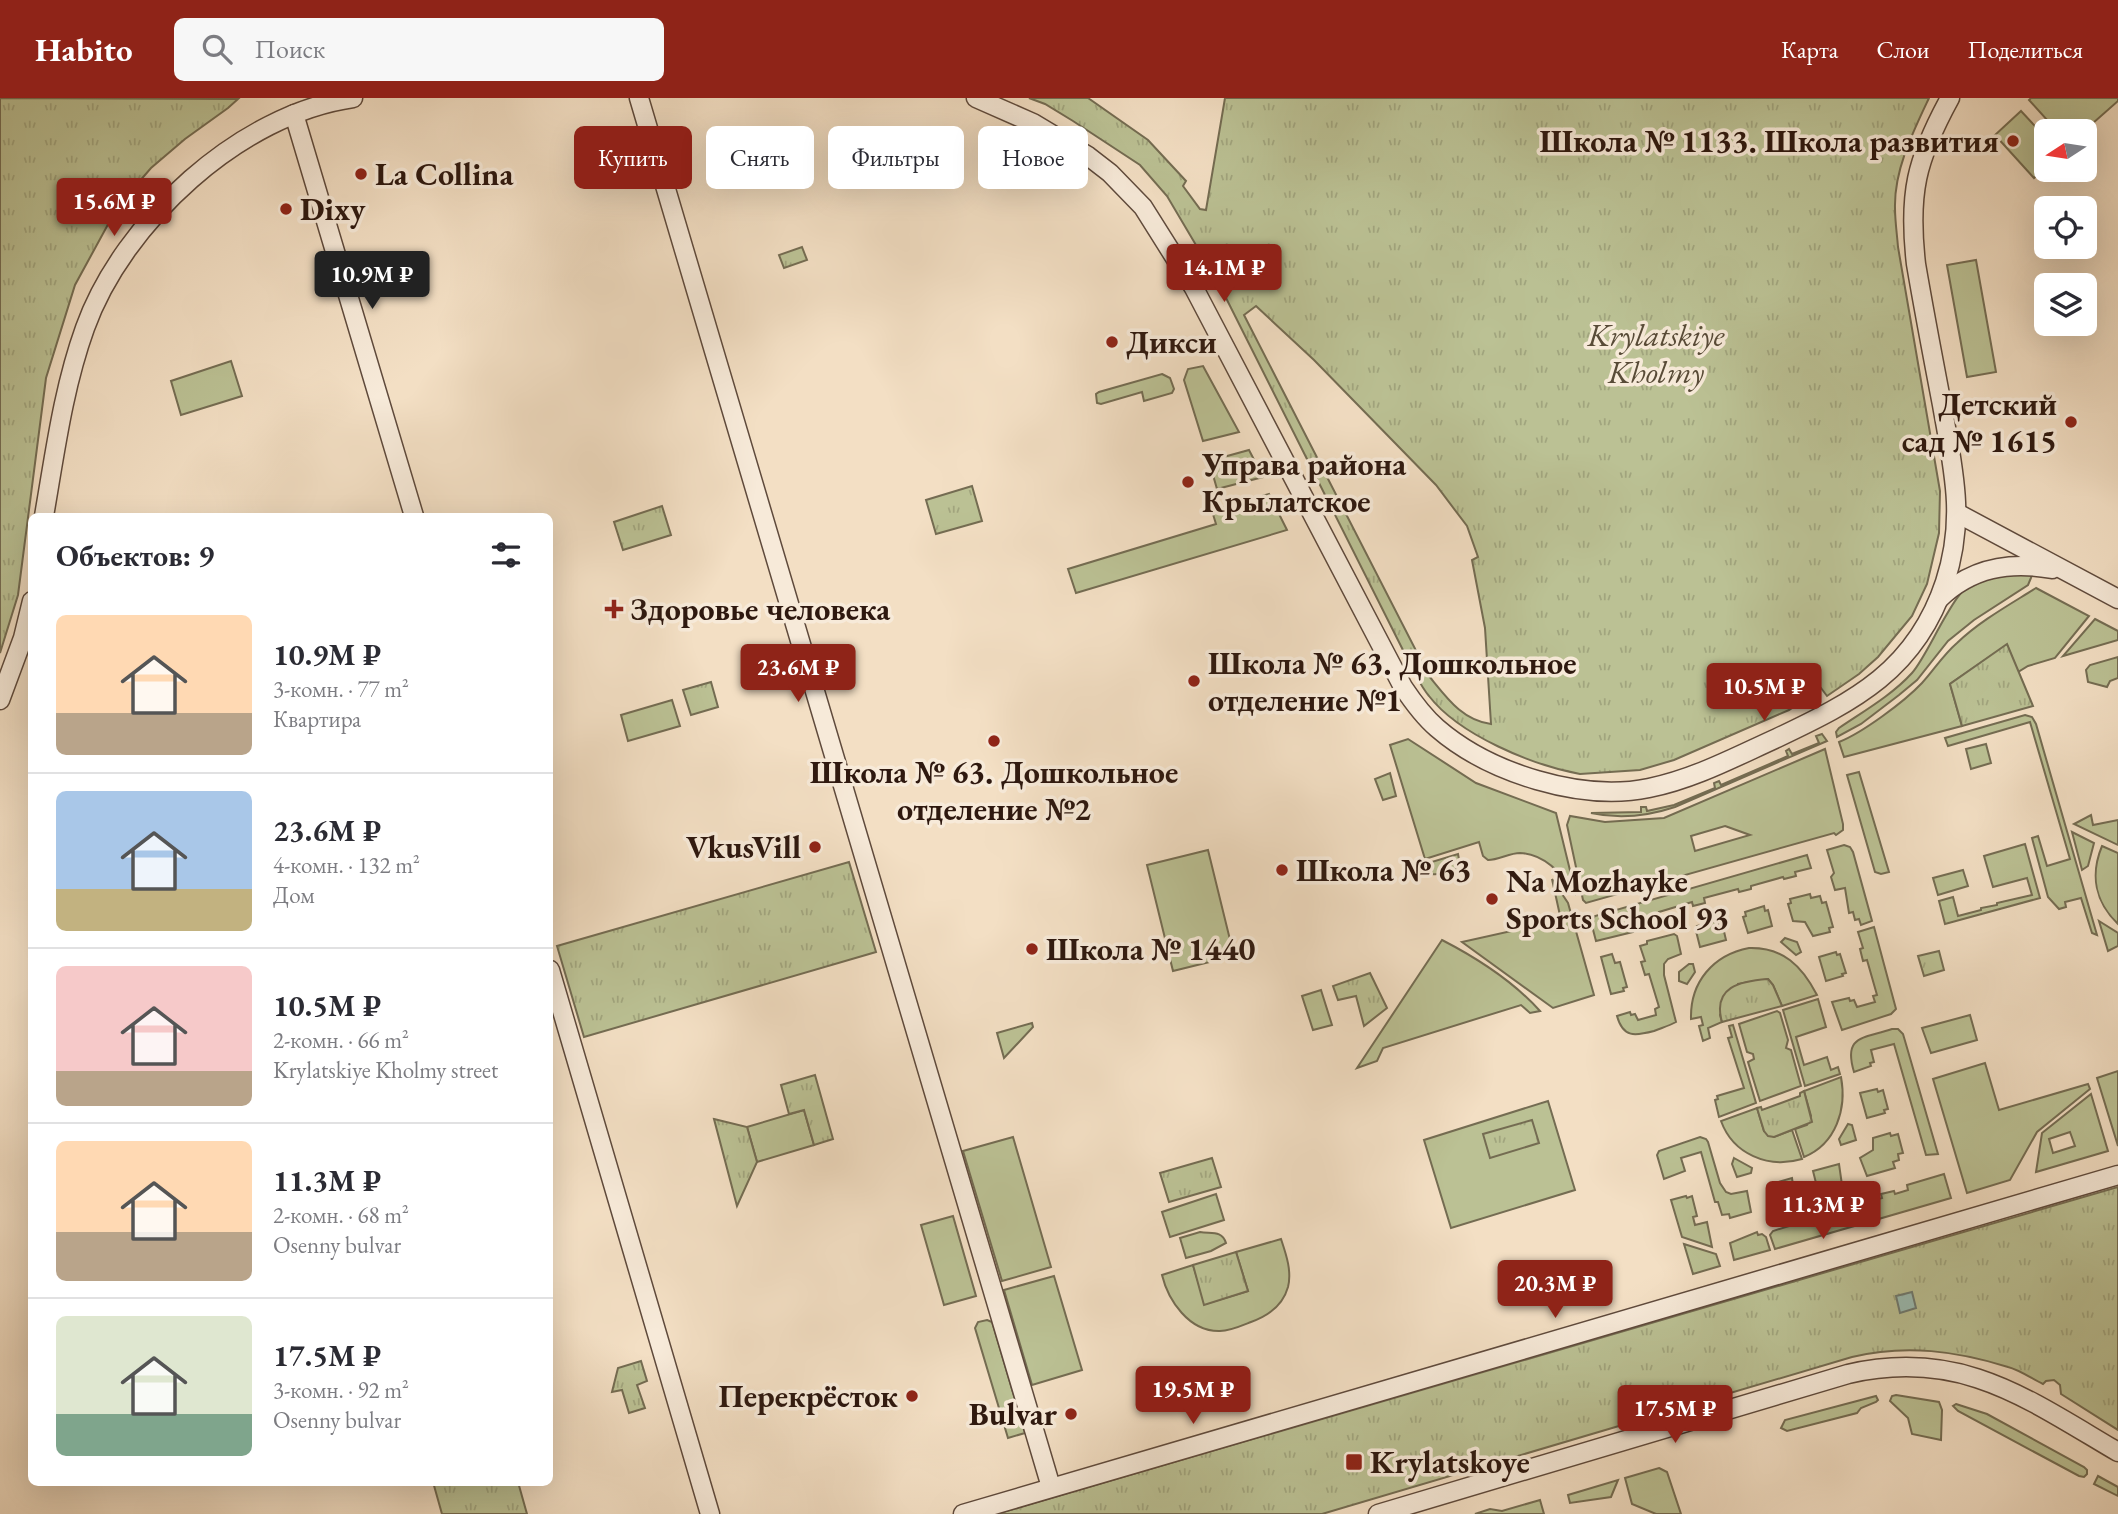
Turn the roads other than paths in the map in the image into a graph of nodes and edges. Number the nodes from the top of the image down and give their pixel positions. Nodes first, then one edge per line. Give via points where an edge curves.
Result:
1 (353, 98) edge
2 (639, 98) edge
3 (976, 98) edge
4 (1950, 98) edge
5 (295, 114) junction
6 (45, 513) edge
7 (413, 513) edge
8 (1957, 513) junction
9 (2065, 571) junction
10 (2116, 594) edge
11 (1938, 601) junction
12 (28, 617) edge
13 (0, 700) edge
14 (553, 980) edge
15 (2118, 1175) edge
16 (2118, 1452) edge
17 (1051, 1487) junction
18 (710, 1514) edge
19 (963, 1514) edge
20 (1378, 1514) edge

1 - 5 street
2 - 17 street
3 - 11 street via 1032,123 1088,156 1143,207 1194,288 1403,687 1438,729 1486,760 1542,782 1589,791 1638,790 1682,779 1856,698 1904,656
4 - 8 street via 1918,165 1912,229 1956,482
5 - 6 street via 196,175 157,213 107,280 85,329 64,404
5 - 7 street
8 - 9 street
8 - 11 street via 1950,565
9 - 10 street
9 - 11 street via 2025,565 1996,567 1963,580
12 - 13 street
14 - 18 street
15 - 17 street
16 - 20 street via 1985,1380 1948,1369 1898,1366 1848,1374
17 - 19 street

